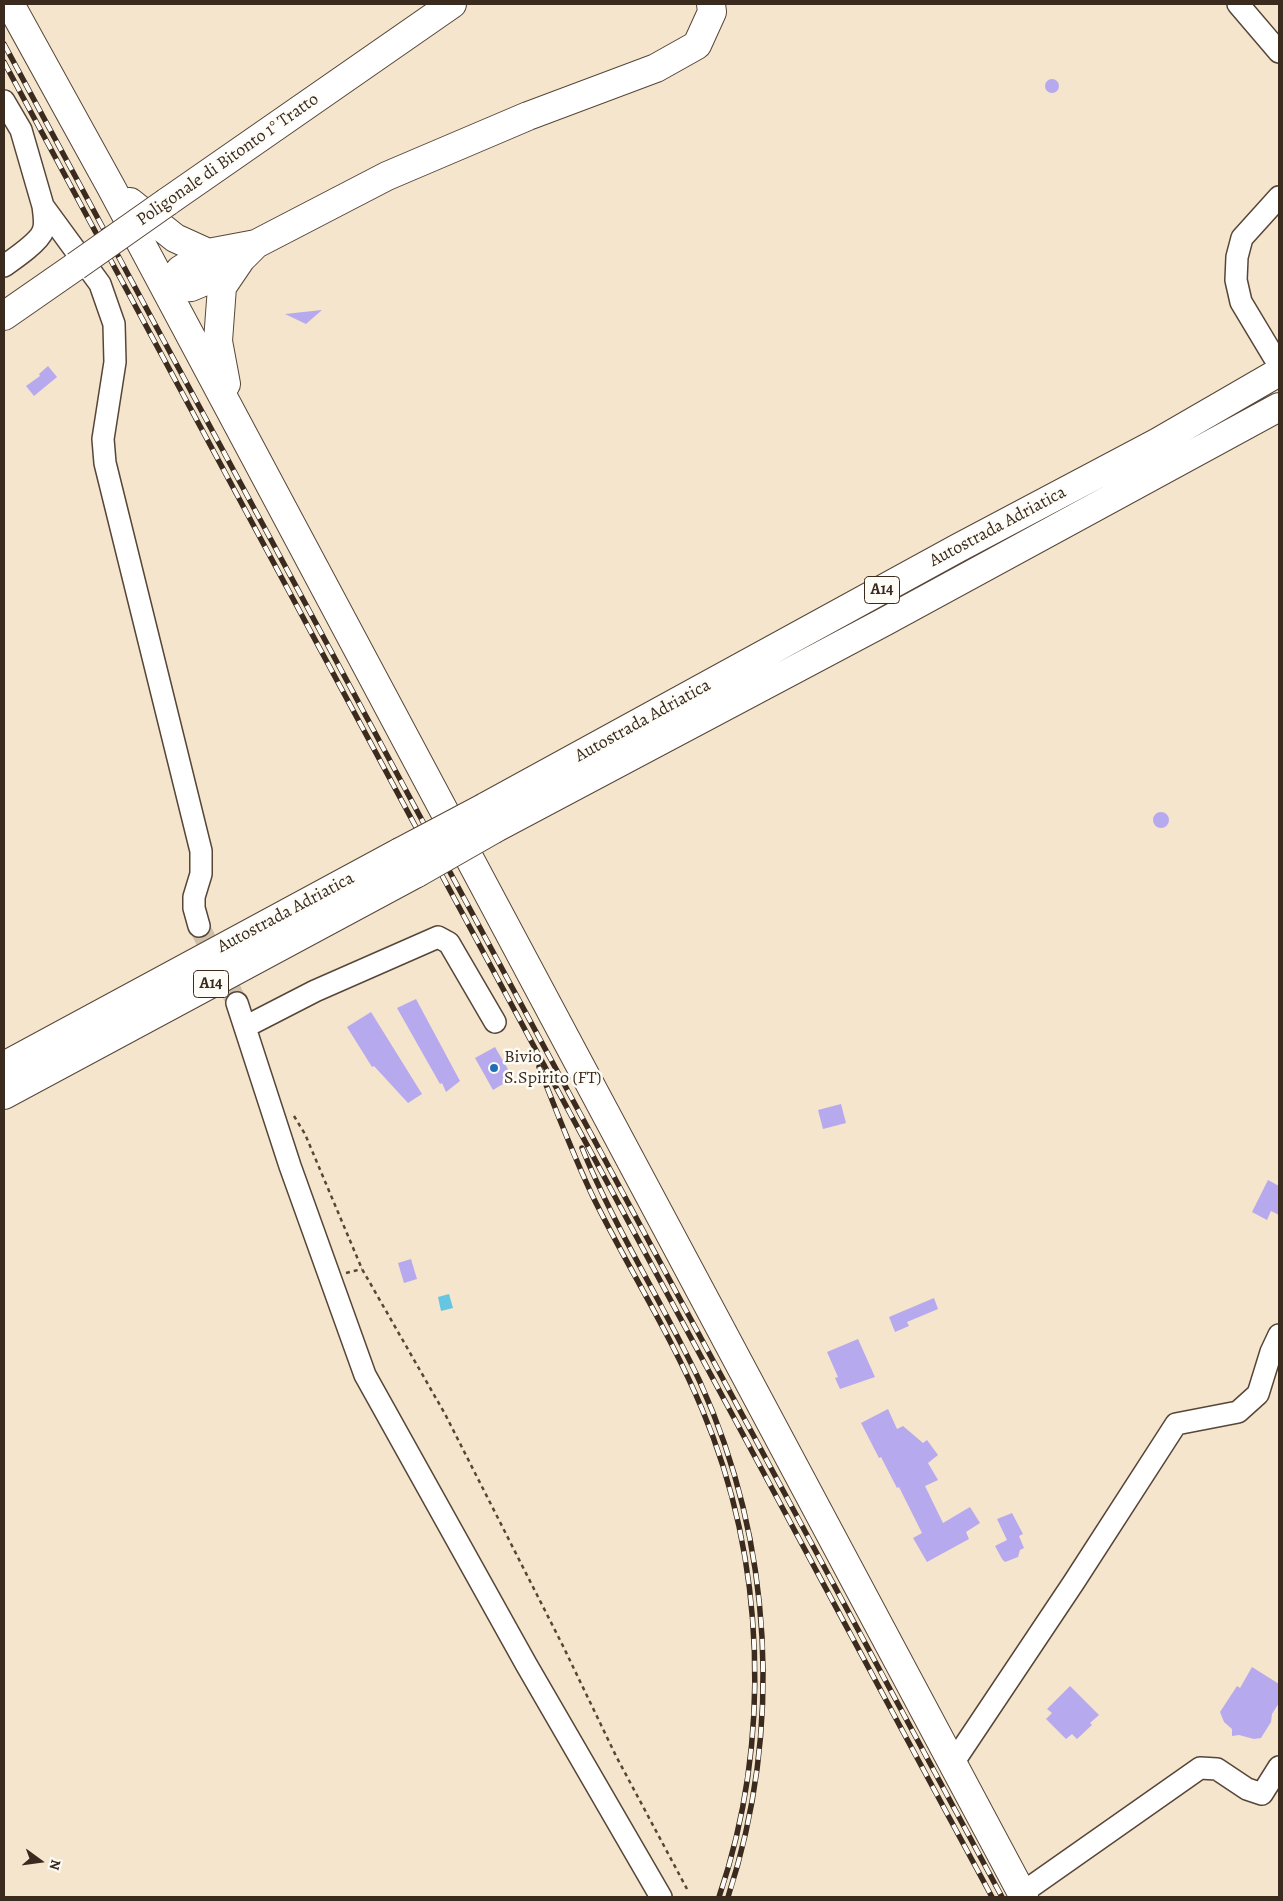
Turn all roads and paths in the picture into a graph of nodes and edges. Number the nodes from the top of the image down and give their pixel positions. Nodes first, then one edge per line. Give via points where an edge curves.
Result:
1 (10, 4) edge
2 (452, 4) edge
3 (711, 4) edge
4 (1238, 4) edge
5 (1279, 52) edge
6 (4, 101) edge
7 (111, 187) junction
8 (1279, 197) edge
9 (43, 206) junction
10 (256, 244) junction
11 (208, 253) junction
12 (4, 266) edge
13 (234, 269) junction
14 (166, 289) junction
15 (4, 316) edge
16 (1277, 364) edge
17 (1279, 408) edge
18 (230, 410) junction
19 (490, 818) junction
20 (199, 926) tunnel mouth
21 (237, 1003) tunnel mouth
22 (495, 1022) dead end
23 (245, 1027) junction
24 (4, 1066) edge
25 (4, 1096) edge
26 (292, 1112) dead end
27 (1279, 1335) edge
28 (952, 1763) junction
29 (1279, 1767) edge
30 (688, 1889) dead end
31 (1023, 1895) edge
32 (661, 1897) edge

1 - 7 main road
2 - 15 main road, Poligonale di Bitonto 1° Tratto, bridge
3 - 10 main road via 712,12 697,46 656,68 528,116 387,176
4 - 5 street
6 - 9 street via 21,130
7 - 11 main road via 175,238
7 - 14 main road
8 - 16 street via 1242,238 1236,280 1241,302
9 - 12 street via 43,231
9 - 20 street via 100,284 114,324 115,362 103,439 105,463 201,851 201,874 194,897
10 - 11 main road
10 - 13 main road
11 - 14 main road via 180,270
13 - 14 main road via 192,286
13 - 18 main road via 222,287 218,341
14 - 18 main road
16 - 19 main road, Autostrada Adriatica / A14 via 1158,442 958,548
17 - 19 main road, Autostrada Adriatica / A14 via 884,622
18 - 28 main road
19 - 24 main road, Autostrada Adriatica / A14, bridge via 400,852
19 - 25 main road, Autostrada Adriatica / A14, bridge via 417,873
21 - 23 street
22 - 23 street via 449,943 438,937 315,991
23 - 32 street via 290,1166 365,1375 526,1664
26 - 30 path via 305,1134 362,1269 445,1414 616,1756
27 - 28 street via 1258,1394 1238,1412 1176,1424
28 - 31 main road
29 - 31 street via 1262,1794 1247,1789 1218,1769 1200,1768

